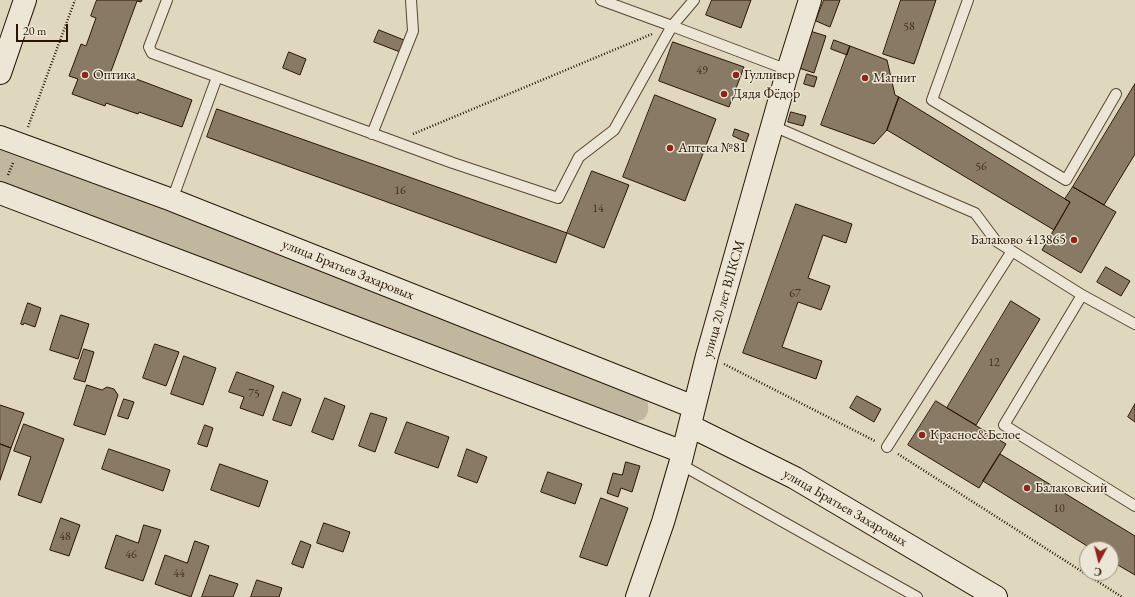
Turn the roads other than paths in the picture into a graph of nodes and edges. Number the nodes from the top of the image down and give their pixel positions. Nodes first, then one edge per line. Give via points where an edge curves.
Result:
1 (25, 0) edge
2 (167, 0) edge
3 (411, 0) edge
4 (601, 0) edge
5 (694, 0) edge
6 (810, 0) edge
7 (968, 0) edge
8 (672, 26) junction
9 (788, 70) junction
10 (0, 73) edge
11 (218, 77) junction
12 (1116, 94) dead end
13 (773, 126) junction
14 (372, 134) junction
15 (0, 137) edge
16 (1, 193) edge
17 (172, 200) junction
18 (1012, 251) junction
19 (1082, 295) junction
20 (1135, 324) edge
21 (692, 416) junction
22 (887, 447) road end
23 (681, 458) junction
24 (1135, 506) edge
25 (637, 597) edge
26 (918, 597) edge
27 (996, 597) edge

1 - 10 main road
2 - 11 lane via 149,47 152,53
3 - 14 lane via 413,31
4 - 8 lane
5 - 8 lane
6 - 9 main road, улица 20 лет ВЛКСМ
7 - 12 lane via 932,100 1066,180
8 - 9 lane
8 - 14 lane via 614,130 579,157 558,198
9 - 13 main road, улица 20 лет ВЛКСМ
11 - 14 lane
11 - 17 lane
13 - 18 lane via 974,213 996,241
13 - 21 main road, улица 20 лет ВЛКСМ
15 - 17 main road, улица Братьев Захаровых
16 - 23 main road
17 - 21 main road, улица Братьев Захаровых
18 - 19 lane
18 - 22 lane
19 - 20 lane
19 - 24 lane via 1004,425
21 - 23 main road, улица 20 лет ВЛКСМ
21 - 27 main road, улица Братьев Захаровых
23 - 25 main road, улица 20 лет ВЛКСМ via 663,522
23 - 26 lane

